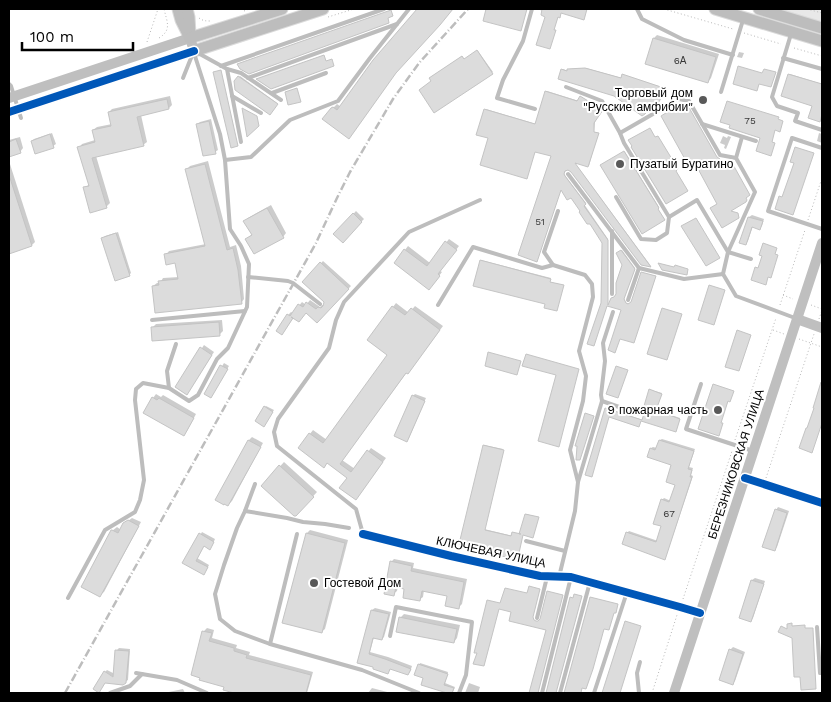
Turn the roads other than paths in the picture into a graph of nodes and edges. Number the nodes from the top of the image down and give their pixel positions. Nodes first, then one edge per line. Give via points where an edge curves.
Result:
1 (178, 9) edge
2 (282, 9) edge
3 (323, 9) edge
4 (384, 9) edge
5 (409, 9) edge
6 (532, 9) edge
7 (637, 9) edge
8 (715, 9) edge
9 (758, 9) edge
10 (192, 11) edge
11 (744, 17) junction
12 (398, 24) junction
13 (822, 28) edge
14 (791, 32) junction
15 (190, 38) junction
16 (822, 41) edge
17 (194, 51) junction
18 (733, 55) junction
19 (783, 58) junction
20 (221, 66) junction
21 (227, 69) junction
22 (822, 69) edge
23 (326, 73) dead end
24 (183, 78) dead end
25 (248, 78) junction
26 (9, 84) edge
27 (566, 87) dead end
28 (721, 92) dead end
29 (272, 94) junction
30 (232, 96) junction
31 (11, 97) edge
32 (281, 100) dead end
33 (535, 110) dead end
34 (16, 113) edge
35 (261, 113) dead end
36 (702, 124) junction
37 (822, 130) edge
38 (620, 133) junction
39 (742, 136) junction
40 (756, 141) dead end
41 (241, 142) dead end
42 (822, 148) edge
43 (736, 158) junction
44 (225, 160) junction
45 (568, 174) dead end
46 (616, 197) dead end
47 (480, 200) dead end
48 (558, 211) dead end
49 (669, 217) junction
50 (822, 229) edge
51 (612, 232) junction
52 (822, 243) edge
53 (728, 252) junction
54 (751, 259) dead end
55 (552, 265) junction
56 (640, 268) junction
57 (723, 274) junction
58 (248, 277) junction
59 (612, 294) dead end
60 (628, 300) dead end
61 (320, 304) dead end
62 (438, 306) dead end
63 (245, 311) junction
64 (613, 312) dead end
65 (797, 319) junction
66 (152, 320) dead end
67 (820, 327) edge
68 (176, 344) dead end
69 (701, 384) dead end
70 (168, 388) junction
71 (602, 401) junction
72 (639, 414) dead end
73 (753, 452) junction
74 (744, 478) junction
75 (578, 482) junction
76 (256, 484) dead end
77 (822, 503) edge
78 (245, 511) junction
79 (350, 528) dead end
80 (297, 534) dead end
81 (363, 534) joint
82 (526, 541) dead end
83 (565, 550) junction
84 (548, 576) junction
85 (559, 577) junction
86 (571, 577) junction
87 (590, 582) junction
88 (627, 592) junction
89 (68, 598) dead end
90 (700, 613) junction
91 (537, 618) dead end
92 (817, 627) dead end
93 (390, 636) dead end
94 (270, 644) junction
95 (640, 662) dead end
96 (822, 671) edge
97 (136, 673) dead end
98 (142, 674) junction
99 (110, 693) edge
100 (207, 693) edge
101 (418, 693) edge
102 (459, 693) edge
103 (542, 693) edge
104 (560, 693) edge
105 (594, 693) edge
106 (639, 693) edge
107 (674, 693) edge

1 - 15 main road
2 - 15 main road
3 - 17 main road
4 - 20 lane
5 - 12 lane
6 - 33 lane via 523,40 502,80 497,98
7 - 18 lane via 642,19 650,24 684,40
8 - 11 main road
9 - 13 main road
10 - 15 main road via 189,17
11 - 14 main road
11 - 18 lane
12 - 25 lane
12 - 44 lane via 338,101 290,120 250,157
14 - 16 main road
14 - 19 lane
15 - 17 main road
15 - 31 main road
17 - 20 lane
17 - 24 lane
17 - 34 main road
17 - 44 lane
18 - 28 lane
19 - 22 lane
19 - 37 lane via 772,97 777,106 798,112 795,121
20 - 21 lane
21 - 25 lane
21 - 30 lane
23 - 29 lane
25 - 29 lane
26 - 31 lane
27 - 38 lane via 602,101
29 - 32 lane
30 - 35 lane
30 - 41 lane
31 - 34 lane
36 - 38 lane via 689,101 679,99
36 - 39 lane
36 - 43 lane via 720,155
38 - 49 lane
39 - 40 lane
39 - 43 lane
42 - 50 lane via 792,138 768,211
43 - 53 lane via 755,192
44 - 58 lane via 230,229 249,264
45 - 51 lane
46 - 49 lane via 641,239 656,240 667,233
47 - 81 lane via 409,232 350,295 336,320 329,348 278,419 274,432 277,446 356,509
48 - 55 lane via 544,252
49 - 53 lane via 697,200
51 - 56 lane
51 - 59 lane
52 - 65 main road, БЕРЕЗНИКОВСКАЯ УЛИЦА
53 - 54 lane
53 - 57 lane
55 - 62 lane via 542,268 473,248
55 - 75 lane via 585,275 592,284 593,297 580,351 586,376 583,401 570,450
56 - 57 lane via 684,279
56 - 60 lane
57 - 65 lane via 736,296
58 - 61 lane via 294,283
58 - 63 lane
63 - 66 lane
63 - 70 lane via 228,348 217,359 198,395 188,401
64 - 71 lane via 603,343
65 - 67 main road
65 - 73 main road, БЕРЕЗНИКОВСКАЯ УЛИЦА
68 - 70 lane via 167,371
69 - 73 lane via 686,429
70 - 89 lane via 143,383 136,389 144,480 140,500 135,512 105,530
71 - 72 lane
71 - 75 lane
73 - 74 main road, БЕРЕЗНИКОВСКАЯ УЛИЦА
74 - 77 street
74 - 90 main road, БЕРЕЗНИКОВСКАЯ УЛИЦА
75 - 83 lane
76 - 78 lane
78 - 79 lane
78 - 94 lane via 215,594 220,618 235,630
80 - 94 lane
81 - 84 street, КЛЮЧЕВАЯ УЛИЦА
82 - 83 lane
83 - 85 lane
84 - 85 street, КЛЮЧЕВАЯ УЛИЦА
84 - 91 lane
85 - 86 street, КЛЮЧЕВАЯ УЛИЦА
86 - 87 street, КЛЮЧЕВАЯ УЛИЦА
86 - 103 lane
87 - 88 street, КЛЮЧЕВАЯ УЛИЦА
87 - 104 lane
88 - 90 street, КЛЮЧЕВАЯ УЛИЦА
88 - 105 lane
90 - 107 main road, БЕРЕЗНИКОВСКАЯ УЛИЦА
92 - 96 lane via 820,673
93 - 102 lane via 396,607 472,622 466,675
94 - 101 lane via 362,670
95 - 106 lane via 636,673
97 - 98 lane
98 - 99 lane via 130,686
98 - 100 lane via 177,680

